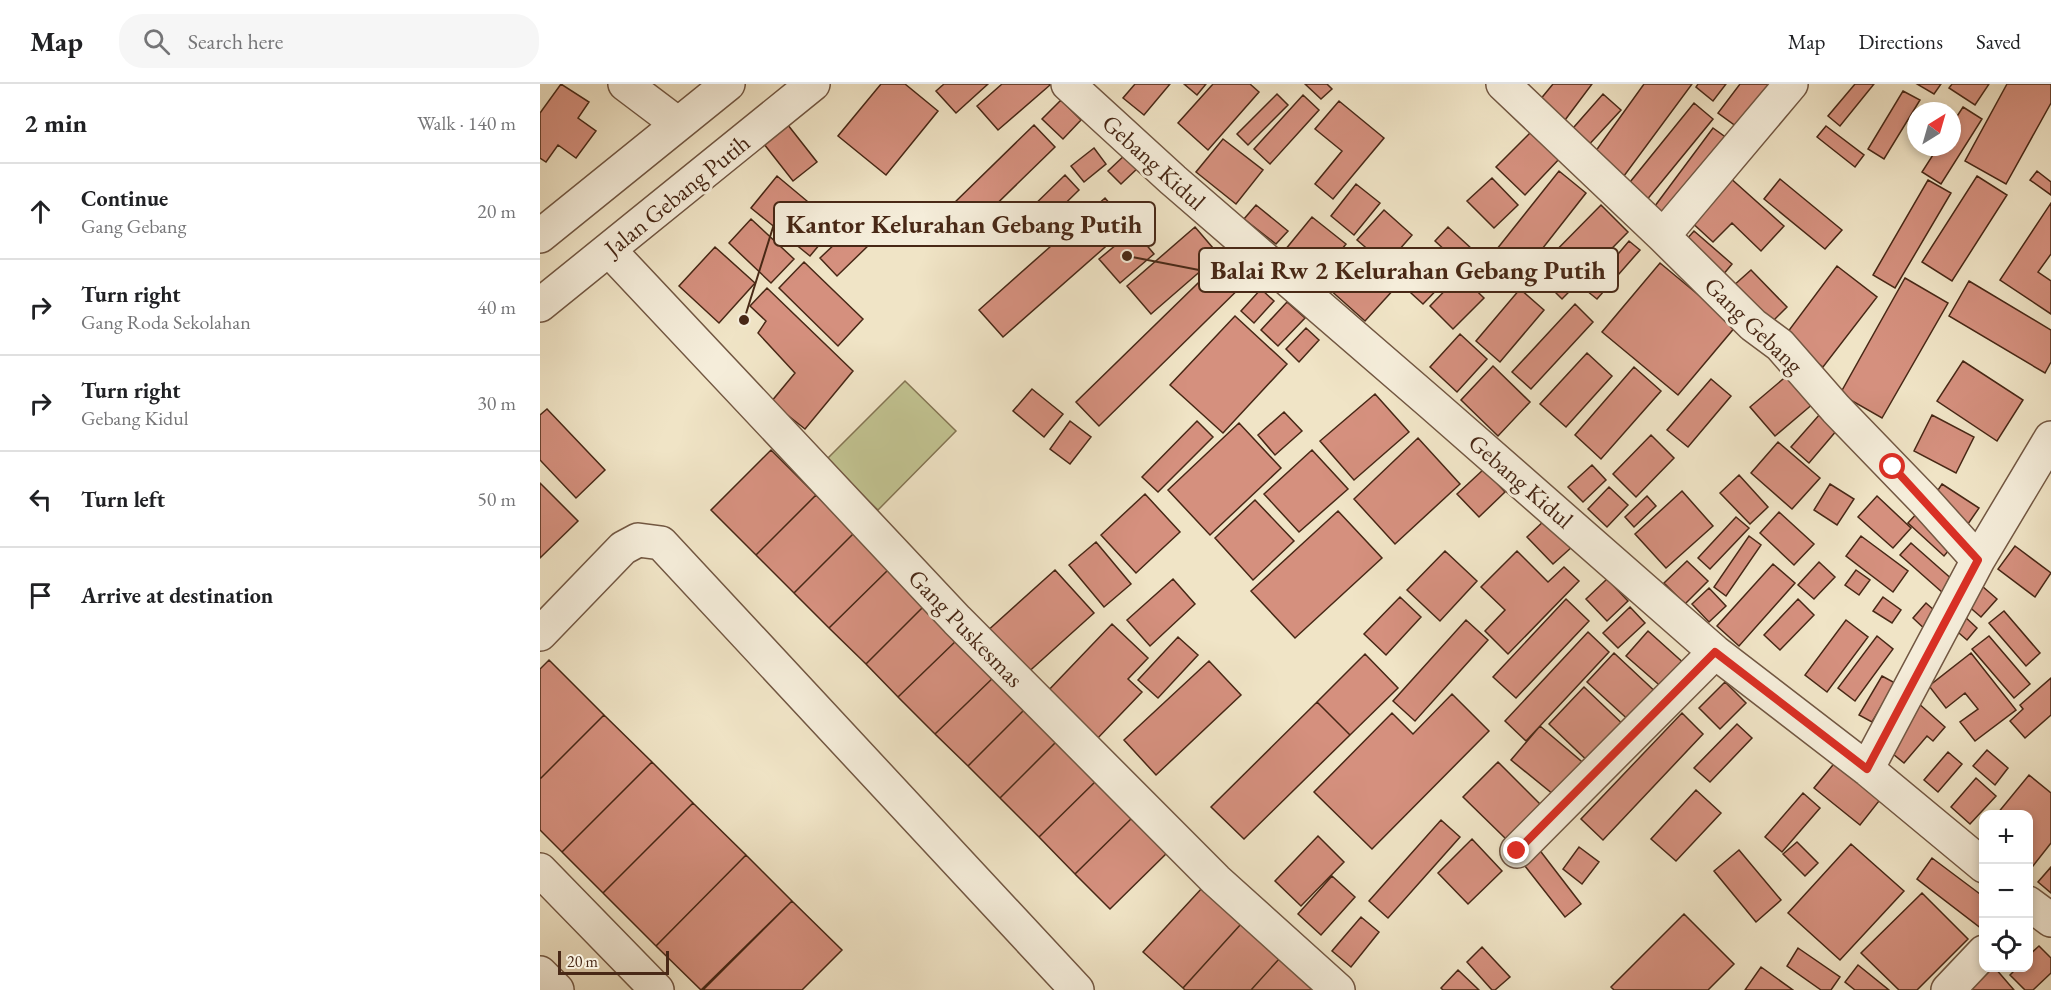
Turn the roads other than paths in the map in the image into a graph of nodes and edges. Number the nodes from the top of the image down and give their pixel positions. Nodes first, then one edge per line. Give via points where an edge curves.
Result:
1 (625, 84) edge
2 (728, 84) edge
3 (813, 84) edge
4 (1068, 84) edge
5 (1503, 84) edge
6 (1791, 84) edge
7 (678, 124) junction
8 (540, 236) edge
9 (1663, 236) junction
10 (609, 250) junction
11 (540, 305) edge
12 (2051, 438) edge
13 (1978, 560) junction
14 (540, 634) edge
15 (1715, 652) junction
16 (1867, 769) junction
17 (1517, 851) dead end
18 (1981, 864) edge
19 (540, 870) edge
20 (1979, 956) edge
21 (540, 973) edge
22 (557, 990) edge
23 (657, 990) edge
24 (1077, 990) edge
25 (1338, 990) edge
26 (1948, 990) edge

1 - 7 street
2 - 7 street
3 - 10 street, Jalan Gebang Putih
4 - 15 street, Gebang Kidul
5 - 9 street, Gang Gebang
6 - 9 street
7 - 8 street
9 - 13 street, Gang Gebang via 1753,325 1780,345
10 - 11 street, Jalan Gebang Putih
10 - 25 street, Gang Puskesmas via 957,620 1216,880
12 - 13 street
13 - 16 street
14 - 24 street via 622,548 638,540 661,543
15 - 16 street, Gebang Kidul
15 - 17 street
16 - 18 street, Gebang Kidul
19 - 23 street
20 - 26 street
21 - 22 street

